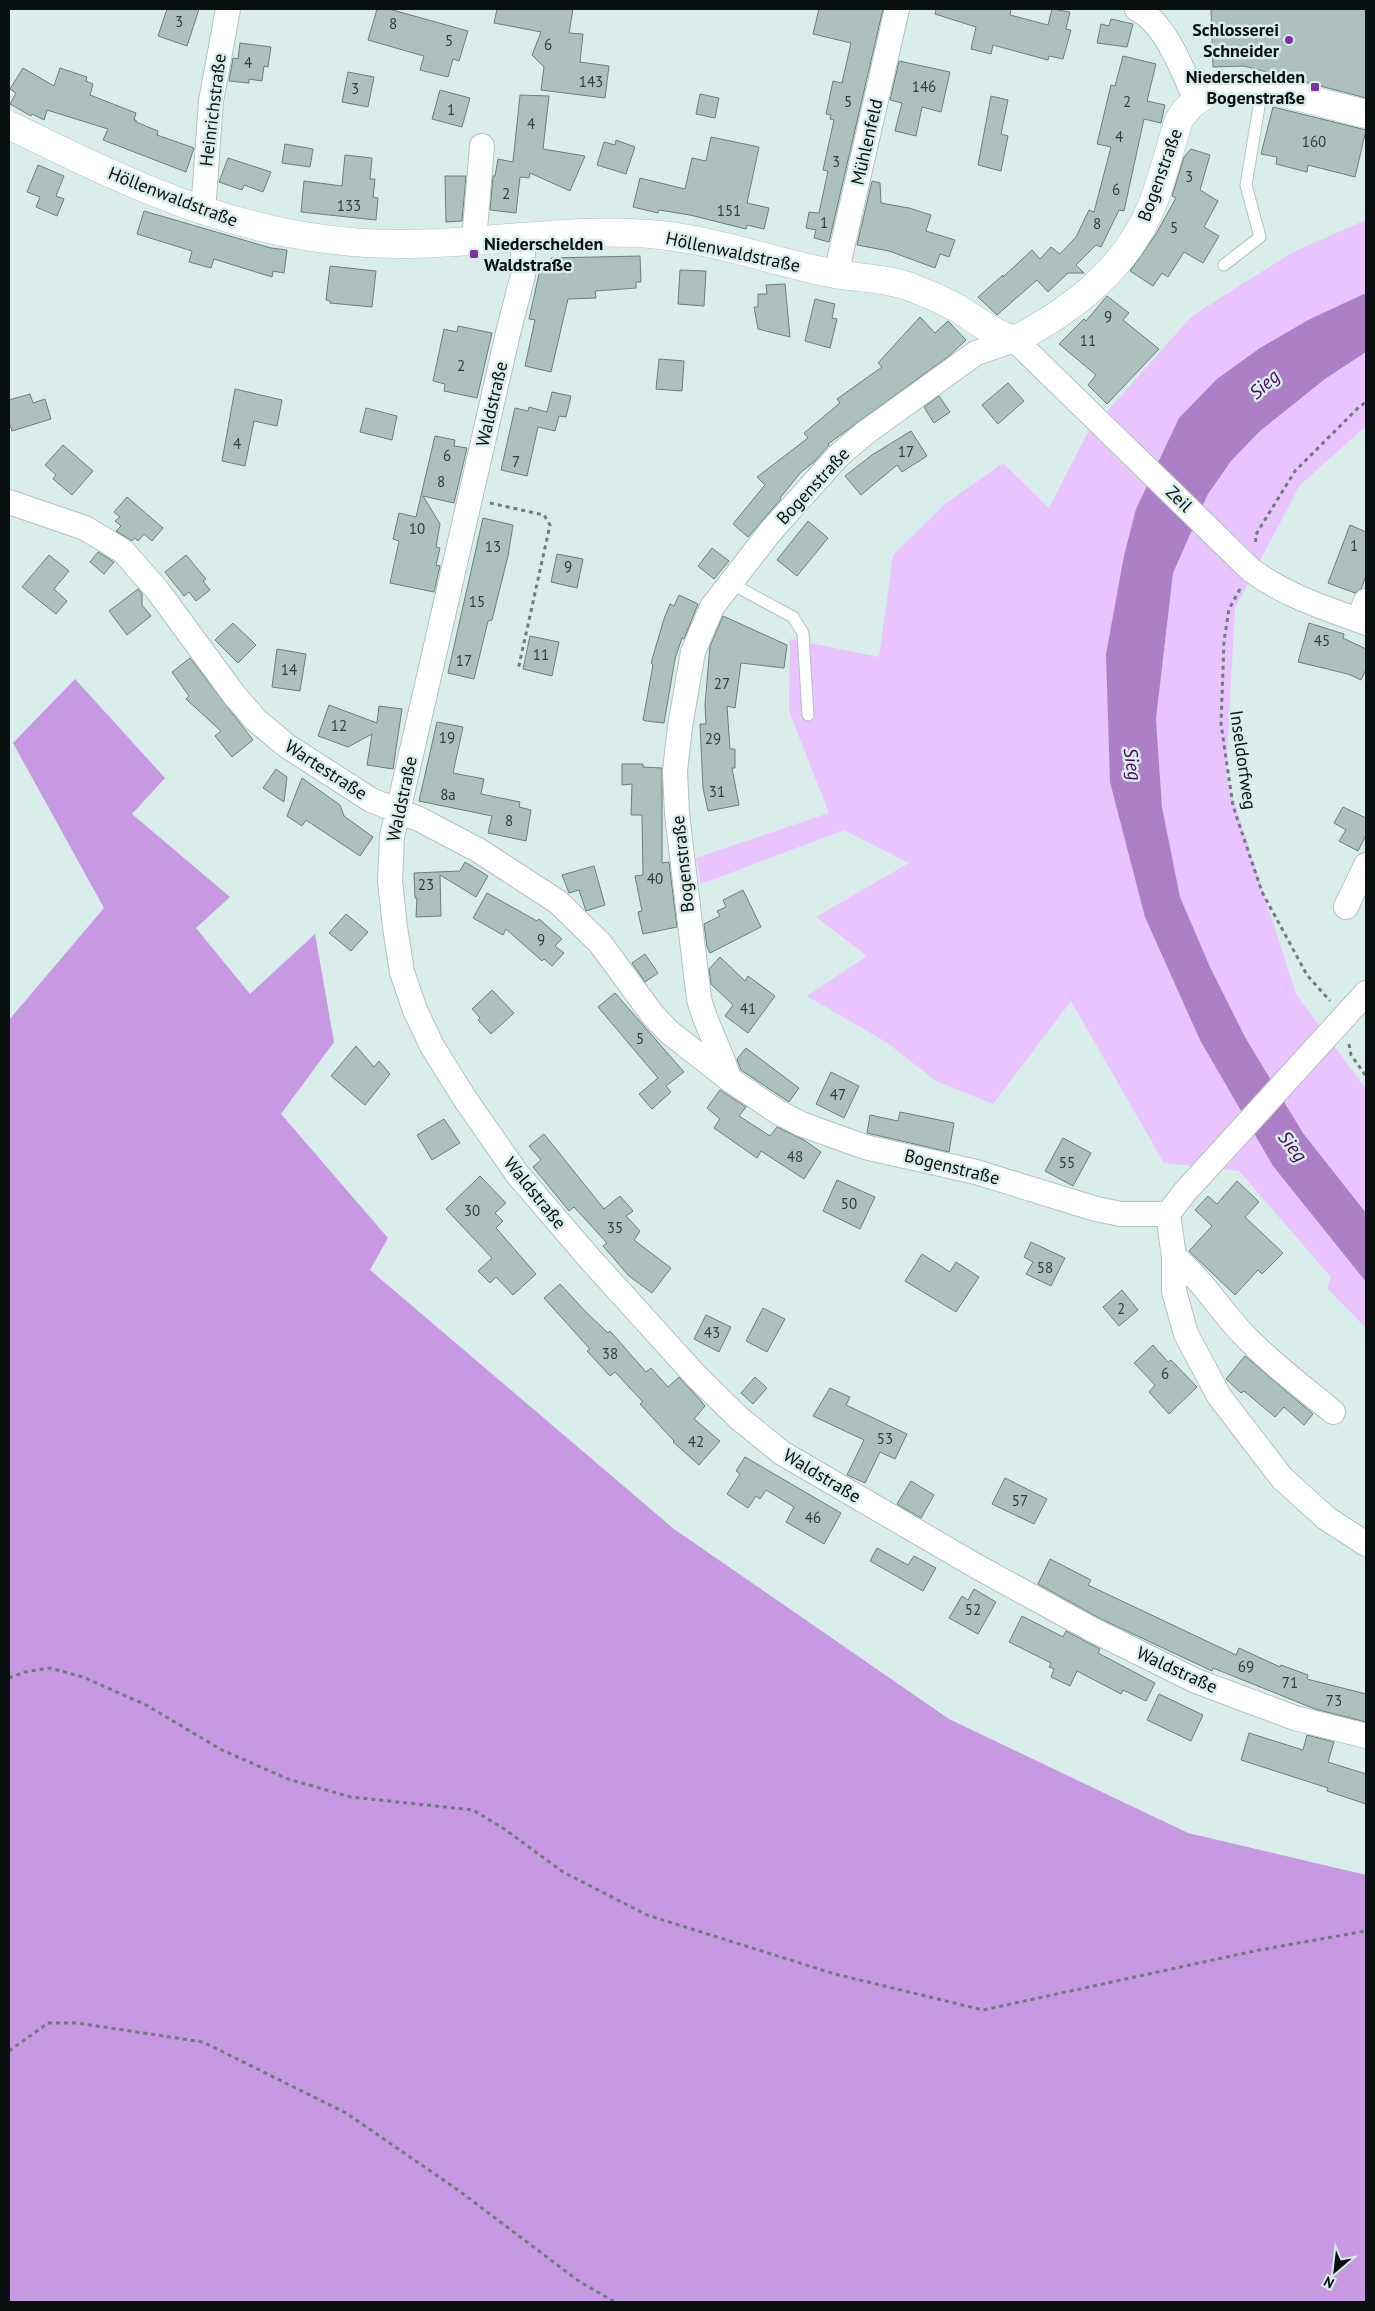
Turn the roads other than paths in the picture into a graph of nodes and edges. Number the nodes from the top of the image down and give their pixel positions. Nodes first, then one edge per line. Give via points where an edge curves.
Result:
1 (228, 9) edge
2 (898, 9) edge
3 (1137, 9) edge
4 (1262, 88) junction
5 (1196, 100) junction
6 (1366, 114) edge
7 (9, 125) edge
8 (482, 146) dead end
9 (203, 212) junction
10 (524, 237) junction
11 (474, 240) junction
12 (1224, 265) dead end
13 (836, 274) junction
14 (1016, 340) junction
15 (9, 502) edge
16 (730, 583) junction
17 (1363, 615) edge
18 (808, 715) dead end
19 (398, 811) junction
20 (1366, 866) edge
21 (1346, 907) dead end
22 (1366, 993) edge
23 (729, 1080) junction
24 (1168, 1214) junction
25 (1174, 1257) junction
26 (1333, 1412) dead end
27 (1366, 1544) edge
28 (1366, 1736) edge

1 - 9 street, Heinrichstraße via 211,101
2 - 13 street, Mühlenfeld
3 - 5 street via 1154,22 1167,40
4 - 5 street via 1234,87 1208,93
4 - 6 street
4 - 12 lane via 1246,185 1260,237
5 - 14 street, Bogenstraße via 1180,120 1153,203 1117,264 1077,301
7 - 9 street, Höllenwaldstraße via 78,159
8 - 11 street
9 - 11 street, Höllenwaldstraße via 293,236 348,243
10 - 11 street, Höllenwaldstraße
10 - 13 street, Höllenwaldstraße via 625,233 660,235
10 - 19 street, Waldstraße via 523,275
13 - 14 street, Höllenwaldstraße via 905,285 960,310 999,335
14 - 16 street, Bogenstraße via 976,353 865,433 838,456 770,532
14 - 17 street, Zeil via 1243,562 1272,586 1296,597
15 - 19 street, Wartestraße via 85,528 123,551 158,591 257,721 295,752 371,800
16 - 18 lane via 793,617 803,633
16 - 23 street, Bogenstraße via 712,607 693,652 675,771 677,814 699,999
19 - 23 street, Wartestraße via 478,850 558,902 600,943 669,1032
19 - 28 street, Waldstraße via 392,837 390,881 395,927 402,972 432,1046 518,1175 697,1377 740,1419 782,1453 1093,1630 1196,1682 1295,1718
20 - 21 street
22 - 24 street
23 - 24 street, Bogenstraße via 801,1124 865,1147 976,1172 1096,1209 1121,1214
24 - 25 street
25 - 26 street via 1190,1270 1255,1347
25 - 27 street via 1174,1291 1186,1334 1219,1396 1282,1478 1326,1518

